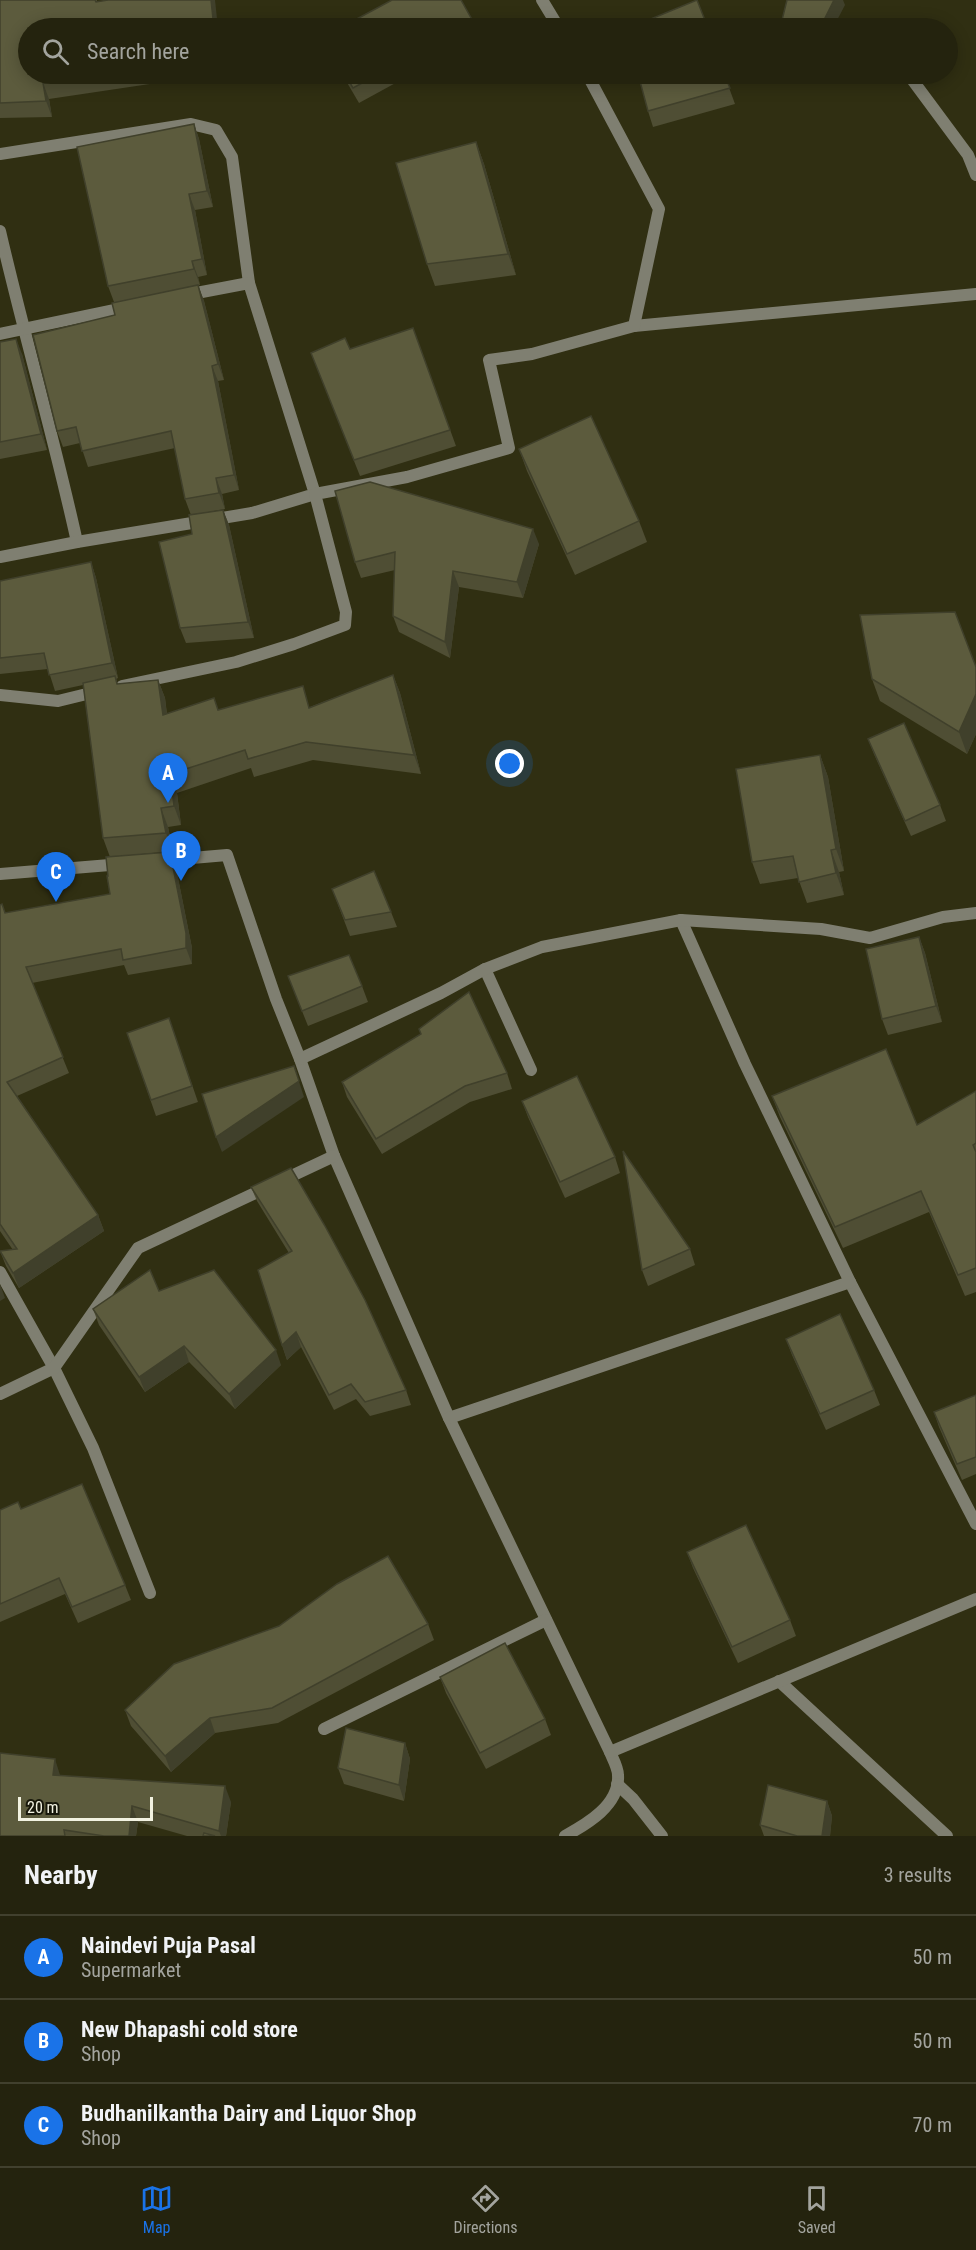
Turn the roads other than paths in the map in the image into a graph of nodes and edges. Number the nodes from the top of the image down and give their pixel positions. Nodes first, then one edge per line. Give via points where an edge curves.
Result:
1 (542, 0) edge
2 (553, 18) edge
3 (592, 84) edge
4 (915, 84) edge
5 (0, 154) edge
6 (976, 175) edge
7 (0, 231) edge
8 (249, 283) junction
9 (976, 294) edge
10 (170, 299) edge
11 (136, 306) edge
12 (634, 326) junction
13 (23, 329) junction
14 (0, 334) edge
15 (315, 494) junction
16 (77, 542) junction
17 (0, 557) edge
18 (0, 695) edge
19 (0, 874) edge
20 (976, 913) edge
21 (681, 920) junction
22 (485, 969) junction
23 (300, 1059) junction
24 (531, 1070) dead end
25 (334, 1156) junction
26 (0, 1272) edge
27 (850, 1282) junction
28 (54, 1368) junction
29 (0, 1394) edge
30 (448, 1418) junction
31 (976, 1524) edge
32 (150, 1593) dead end
33 (976, 1599) edge
34 (546, 1620) junction
35 (779, 1681) junction
36 (324, 1730) dead end
37 (610, 1752) junction
38 (616, 1784) junction
39 (565, 1836) edge
40 (662, 1836) edge
41 (947, 1836) edge

1 - 2 street
3 - 12 street via 659,209
4 - 6 street via 968,155
5 - 8 street via 191,124 216,130 232,157
7 - 13 street
8 - 10 street
8 - 15 street
9 - 12 street
11 - 13 street
12 - 15 street via 532,354 489,360 509,448 407,477
13 - 14 street
13 - 16 street
15 - 16 street via 252,513
15 - 18 street via 346,612 345,625 236,662 57,701
16 - 17 street
19 - 23 street via 226,855
20 - 21 street via 943,917 870,938 821,930
21 - 22 street via 542,947
21 - 27 street
22 - 23 street
22 - 24 street
23 - 25 street
25 - 28 street via 138,1248
25 - 30 street
26 - 28 street
27 - 30 street
27 - 31 street
28 - 29 street
28 - 32 street via 93,1448
30 - 34 street
33 - 35 street
34 - 36 street
34 - 37 street
35 - 37 street
35 - 41 street
37 - 38 street via 618,1775
38 - 39 street via 607,1806
38 - 40 street

